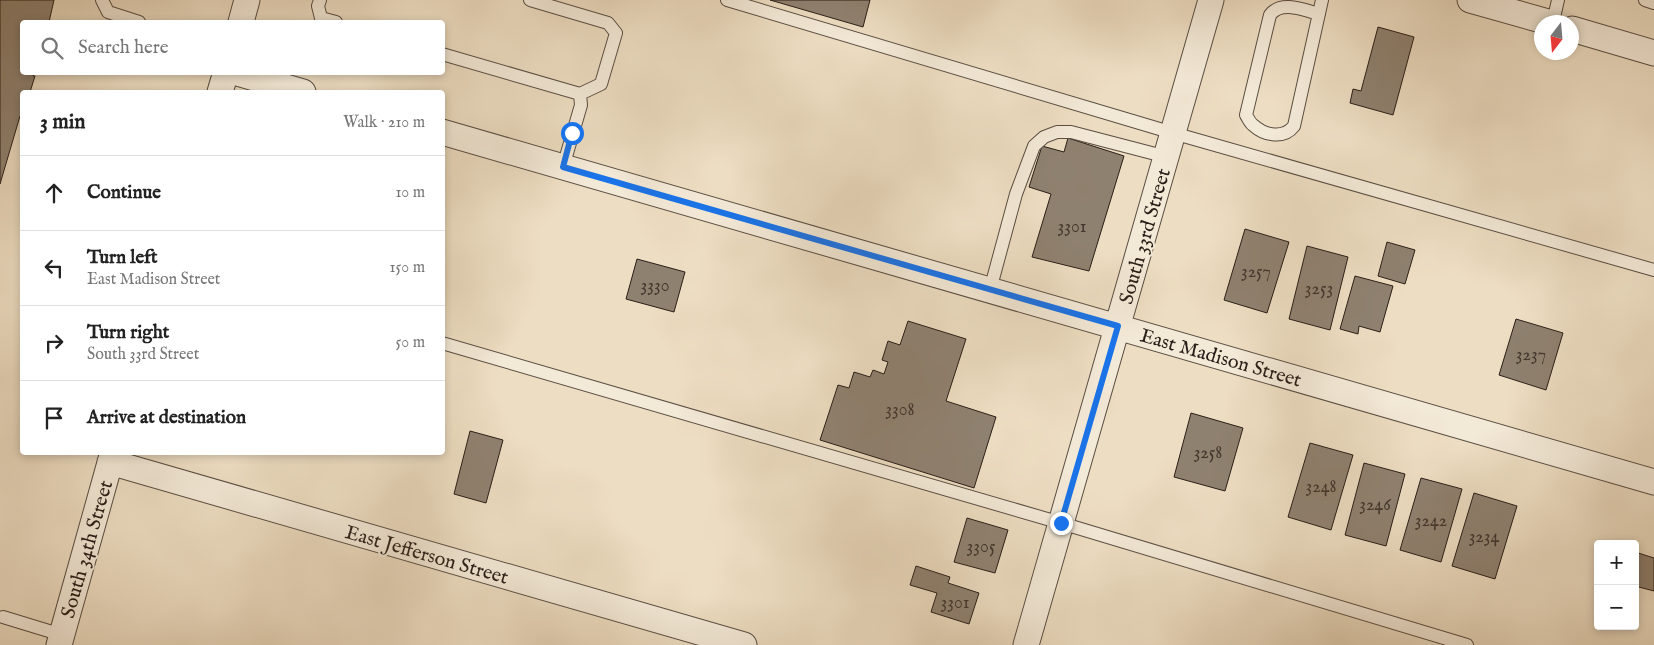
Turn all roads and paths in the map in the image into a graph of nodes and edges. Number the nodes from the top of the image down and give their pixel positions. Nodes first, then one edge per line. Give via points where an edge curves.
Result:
1 (102, 0) edge
2 (247, 0) edge
3 (320, 0) edge
4 (530, 0) edge
5 (727, 0) edge
6 (1211, 0) edge
7 (1322, 0) edge
8 (1470, 0) edge
9 (1558, 0) edge
10 (1645, 0) edge
11 (1654, 3) edge
12 (1319, 14) junction
13 (1555, 15) edge
14 (1534, 18) edge
15 (132, 20) edge
16 (242, 20) edge
17 (328, 20) edge
18 (1579, 31) edge
19 (1654, 53) edge
20 (445, 55) edge
21 (225, 75) edge
22 (244, 75) edge
23 (221, 90) edge
24 (296, 90) edge
25 (580, 94) junction
26 (445, 133) edge
27 (1170, 145) junction
28 (563, 167) junction
29 (1654, 270) edge
30 (990, 290) junction
31 (1118, 326) junction
32 (445, 344) edge
33 (112, 457) edge
34 (1654, 482) edge
35 (1061, 523) junction
36 (4, 617) dead end
37 (60, 640) edge
38 (744, 645) edge
39 (1026, 645) edge
40 (1467, 645) edge

1 - 15 lane via 108,12
2 - 16 street
3 - 17 lane via 321,18
4 - 25 lane via 608,23 616,33 601,84
5 - 27 lane
6 - 27 street, South 33rd Street
7 - 12 lane
8 - 14 street
9 - 13 lane
10 - 11 lane
12 - 12 lane via 1294,126 1282,135 1264,132 1252,125 1246,115 1270,15 1282,7
18 - 19 street
20 - 25 lane
21 - 23 street
22 - 24 street
25 - 28 lane via 581,105
26 - 28 street, East Madison Street
27 - 29 lane
27 - 30 lane via 1070,132 1044,137 1034,146 1016,194
27 - 31 street, South 33rd Street
28 - 30 street, East Madison Street
30 - 31 street, East Madison Street
31 - 34 street, East Madison Street
31 - 35 street, South 33rd Street
32 - 35 lane
33 - 37 street, South 34th Street
33 - 38 street, East Jefferson Street
35 - 39 street, South 33rd Street
35 - 40 lane
36 - 37 lane

